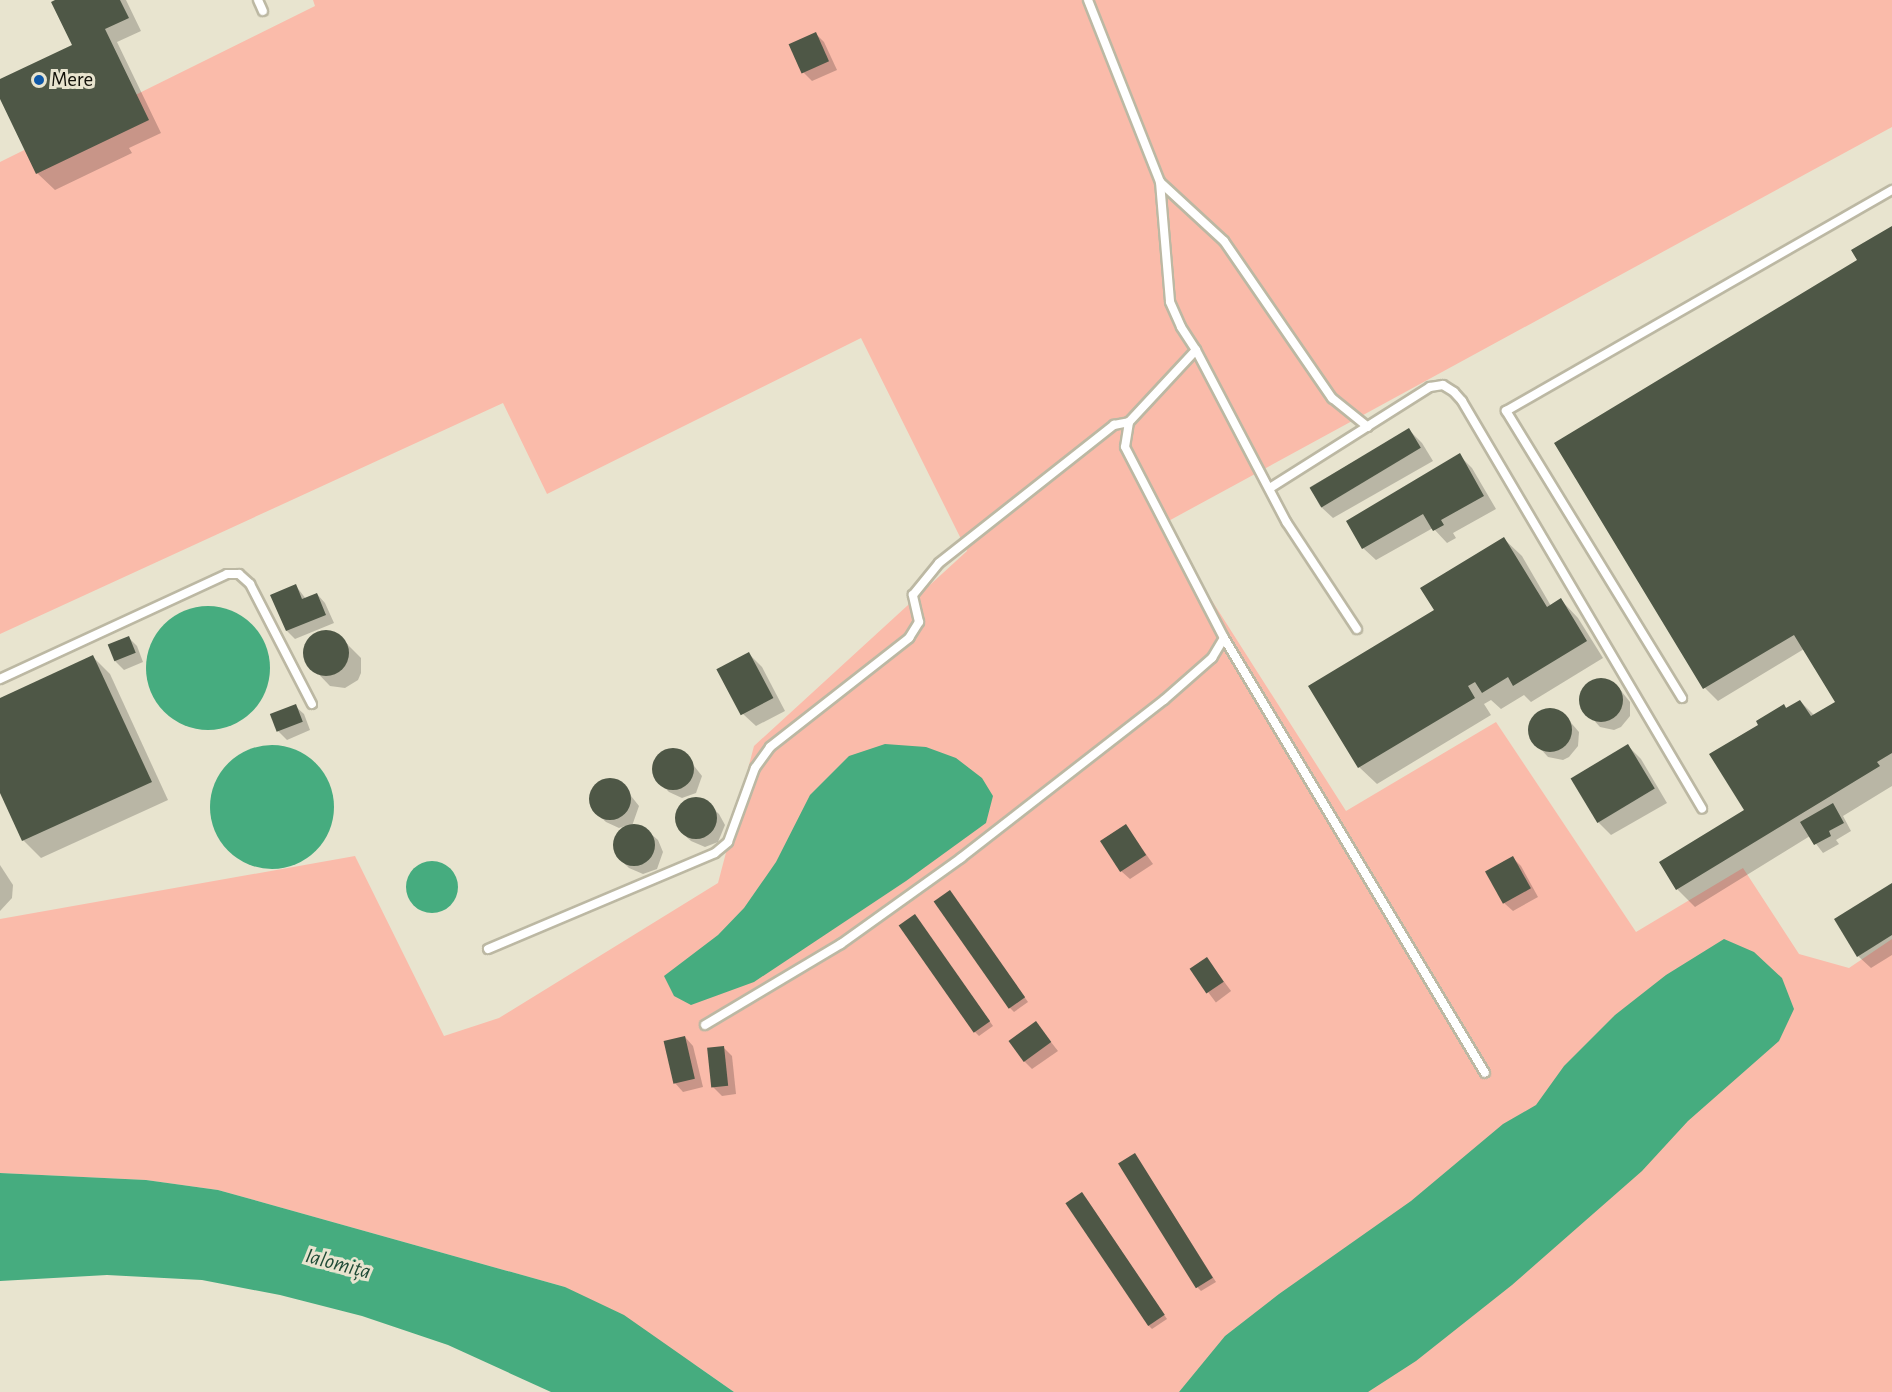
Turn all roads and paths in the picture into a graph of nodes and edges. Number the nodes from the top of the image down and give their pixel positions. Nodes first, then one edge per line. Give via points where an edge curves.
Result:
1 (258, 0) edge
2 (1088, 0) edge
3 (263, 11) dead end
4 (1160, 182) junction
5 (1892, 190) edge
6 (1196, 350) junction
7 (1129, 422) junction
8 (1368, 427) junction
9 (1269, 488) junction
10 (1357, 629) dead end
11 (1224, 638) junction
12 (0, 679) edge
13 (1682, 698) dead end
14 (312, 704) dead end
15 (1702, 809) dead end
16 (488, 950) dead end
17 (705, 1025) dead end
18 (1485, 1073) dead end

1 - 3 lane
2 - 4 lane
4 - 6 lane via 1170,302
4 - 8 lane via 1224,242 1332,398
5 - 13 lane via 1506,411
6 - 7 lane
6 - 9 lane
7 - 11 lane via 1125,447
7 - 16 lane via 1114,425 939,563 913,595 919,622 909,638 770,747 755,768 728,842 715,853
8 - 9 lane
8 - 15 lane via 1430,387 1443,385 1462,401
9 - 10 lane via 1287,523
11 - 17 lane via 1212,658 1164,700 960,858 841,944
11 - 18 lane
12 - 14 lane via 227,574 239,574 250,584

